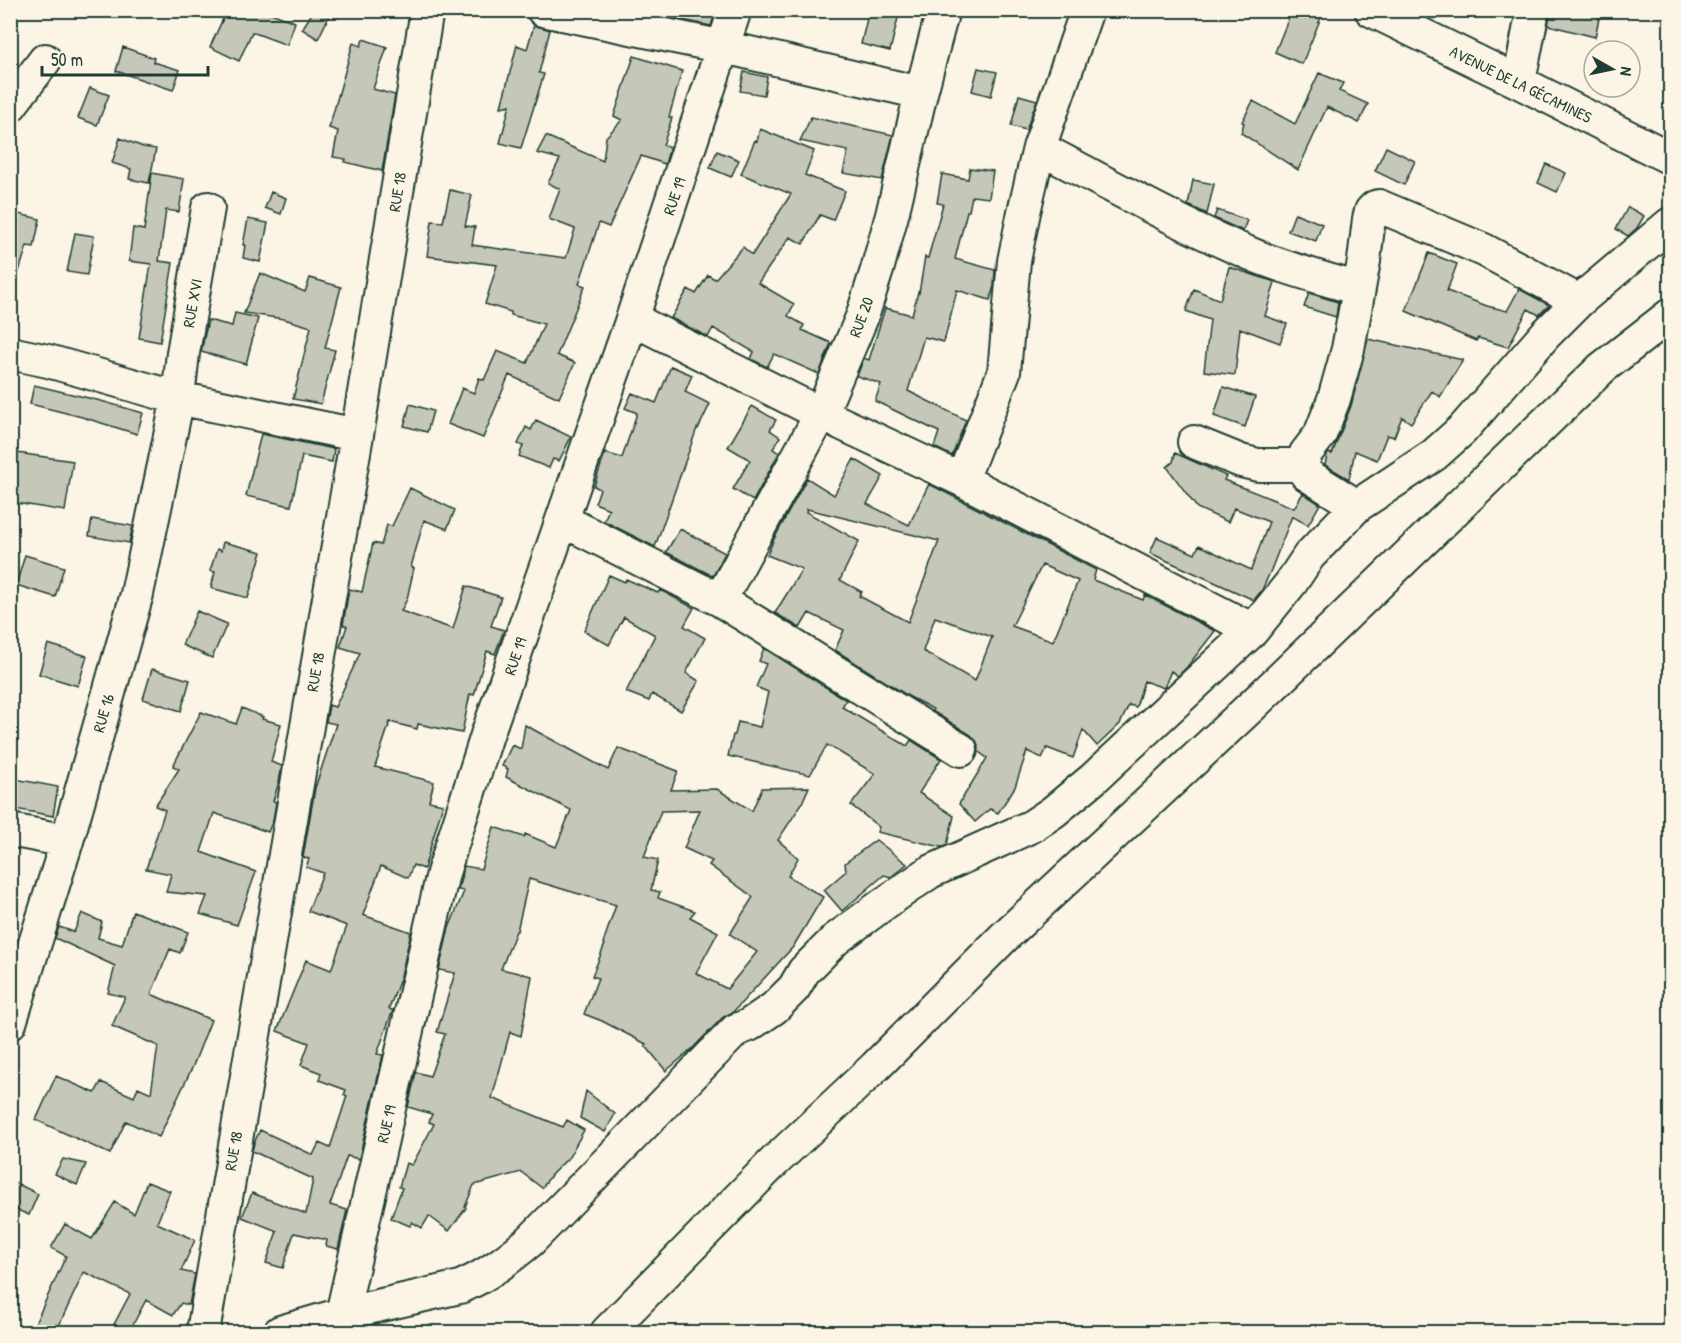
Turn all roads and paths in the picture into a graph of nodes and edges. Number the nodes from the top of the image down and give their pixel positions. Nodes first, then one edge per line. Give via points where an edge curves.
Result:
1 (427, 10) edge
2 (543, 10) edge
3 (735, 10) edge
4 (943, 10) edge
5 (1087, 10) edge
6 (1371, 10) edge
7 (1533, 10) edge
8 (724, 47) junction
9 (45, 60) dead end
10 (1519, 82) junction
11 (921, 93) junction
12 (10, 106) edge
13 (1039, 148) junction
14 (1671, 158) edge
15 (208, 208) dead end
16 (1671, 224) edge
17 (1359, 289) junction
18 (1579, 301) junction
19 (1671, 315) edge
20 (633, 319) junction
21 (10, 353) edge
22 (178, 398) junction
23 (821, 414) junction
24 (357, 435) junction
25 (1194, 442) dead end
26 (1302, 465) junction
27 (962, 480) junction
28 (1357, 506) junction
29 (562, 520) junction
30 (720, 600) junction
31 (1253, 630) junction
32 (961, 750) dead end
33 (10, 830) edge
34 (67, 842) junction
35 (10, 1023) edge
36 (342, 1314) junction
37 (202, 1332) edge
38 (280, 1332) edge
39 (607, 1332) edge

1 - 24 street, RUE 18
2 - 8 street
3 - 8 street, RUE 19
4 - 11 street, RUE 20
5 - 13 street
6 - 10 street, AVENUE DE LA GÉCAMINES
7 - 10 street
8 - 11 street
8 - 20 street, RUE 19
9 - 12 street
10 - 14 street, AVENUE DE LA GÉCAMINES
11 - 23 street, RUE 20 via 874,279
13 - 17 street via 1258,257
13 - 27 street via 1014,261 1004,372
15 - 22 street, RUE XVI
16 - 18 street
17 - 18 street via 1371,211 1380,206 1484,250
17 - 26 street via 1334,399 1320,435
18 - 28 street via 1463,429 1434,454
19 - 39 street via 1602,368 1256,702 1005,936
20 - 23 street
20 - 29 street, RUE 19
21 - 22 street
22 - 24 street
22 - 34 street, RUE 16 via 137,594
23 - 27 street
23 - 30 street, RUE 20
24 - 37 street, RUE 18
25 - 26 street via 1258,465
26 - 28 street via 1306,474
27 - 31 street
28 - 31 street via 1309,556
29 - 30 street
29 - 36 street, RUE 19 via 443,873
30 - 32 street
31 - 36 street via 1053,812 1023,830 930,872 836,939 804,971 784,1000 749,1025 736,1029 506,1261 460,1287
33 - 34 street
34 - 35 street, RUE 16
36 - 38 street

